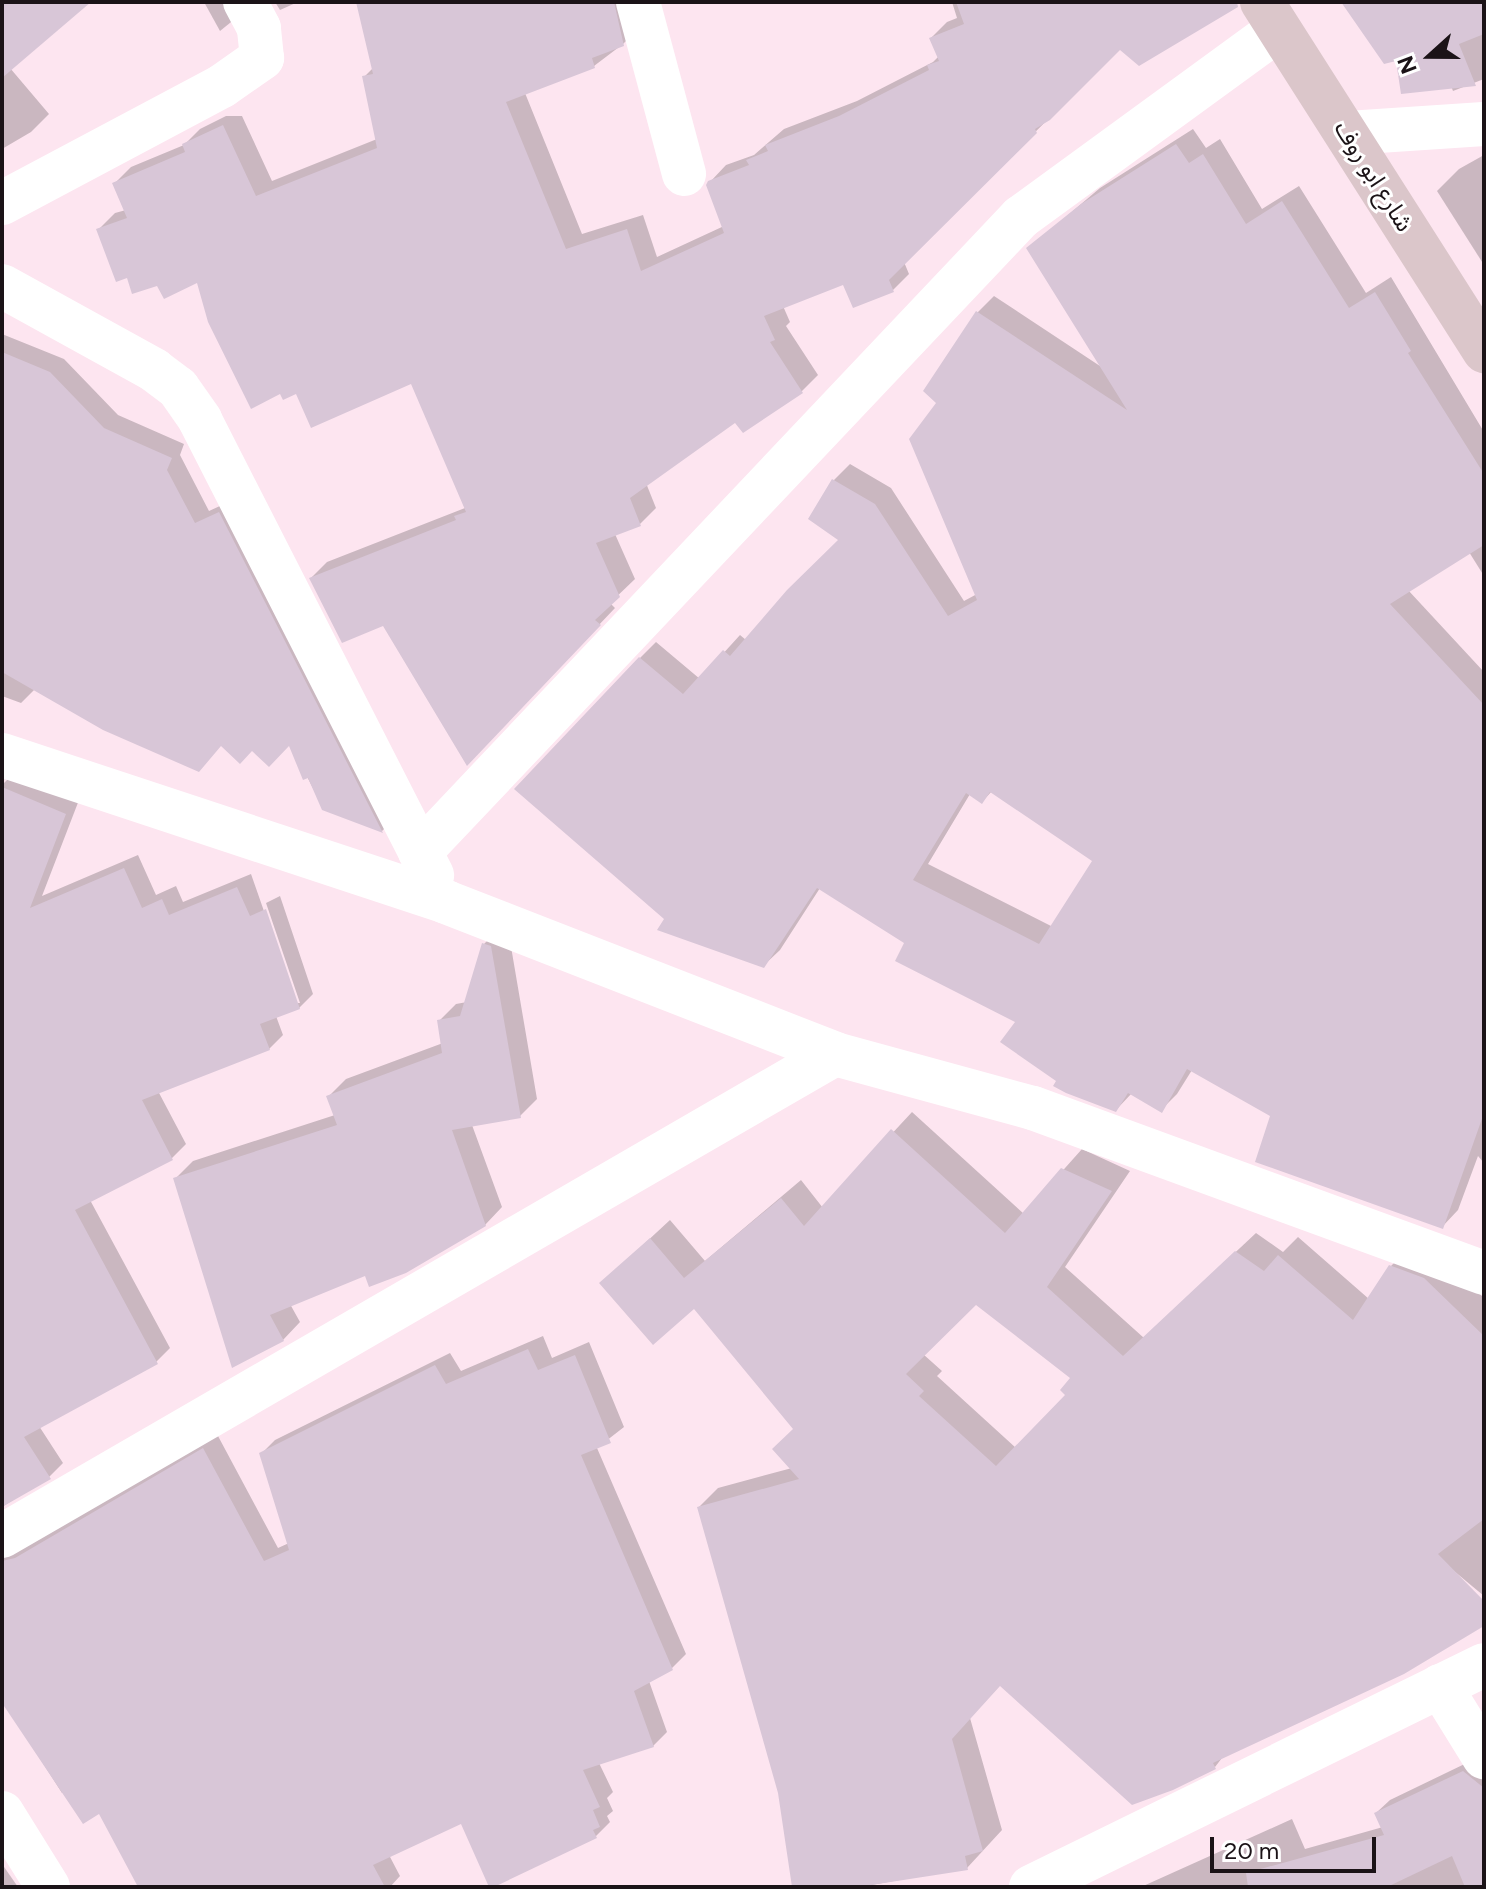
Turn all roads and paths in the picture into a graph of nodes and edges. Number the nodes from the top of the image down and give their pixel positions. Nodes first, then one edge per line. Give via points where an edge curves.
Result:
1 (245, 2) edge
2 (638, 2) edge
3 (1270, 16) edge
4 (1484, 124) edge
5 (1348, 133) junction
6 (684, 174) dead end
7 (2, 203) edge
8 (2, 286) edge
9 (1484, 351) edge
10 (2, 755) edge
11 (420, 852) junction
12 (446, 902) junction
13 (835, 1054) junction
14 (1484, 1273) edge
15 (2, 1536) edge
16 (1484, 1665) edge
17 (1440, 1686) junction
18 (1484, 1757) edge
19 (2, 1813) edge
20 (48, 1887) edge
21 (1031, 1887) edge

1 - 7 street via 259,28 262,58 222,86
2 - 6 street
3 - 5 street, شارع ابو روف
3 - 11 street via 1021,217
4 - 5 street
5 - 9 street, شارع ابو روف
8 - 11 street via 178,388 200,420
10 - 12 street
11 - 12 street
12 - 13 street
13 - 14 street via 1033,1108
13 - 15 street
16 - 17 street
17 - 18 street
17 - 21 street
19 - 20 street

